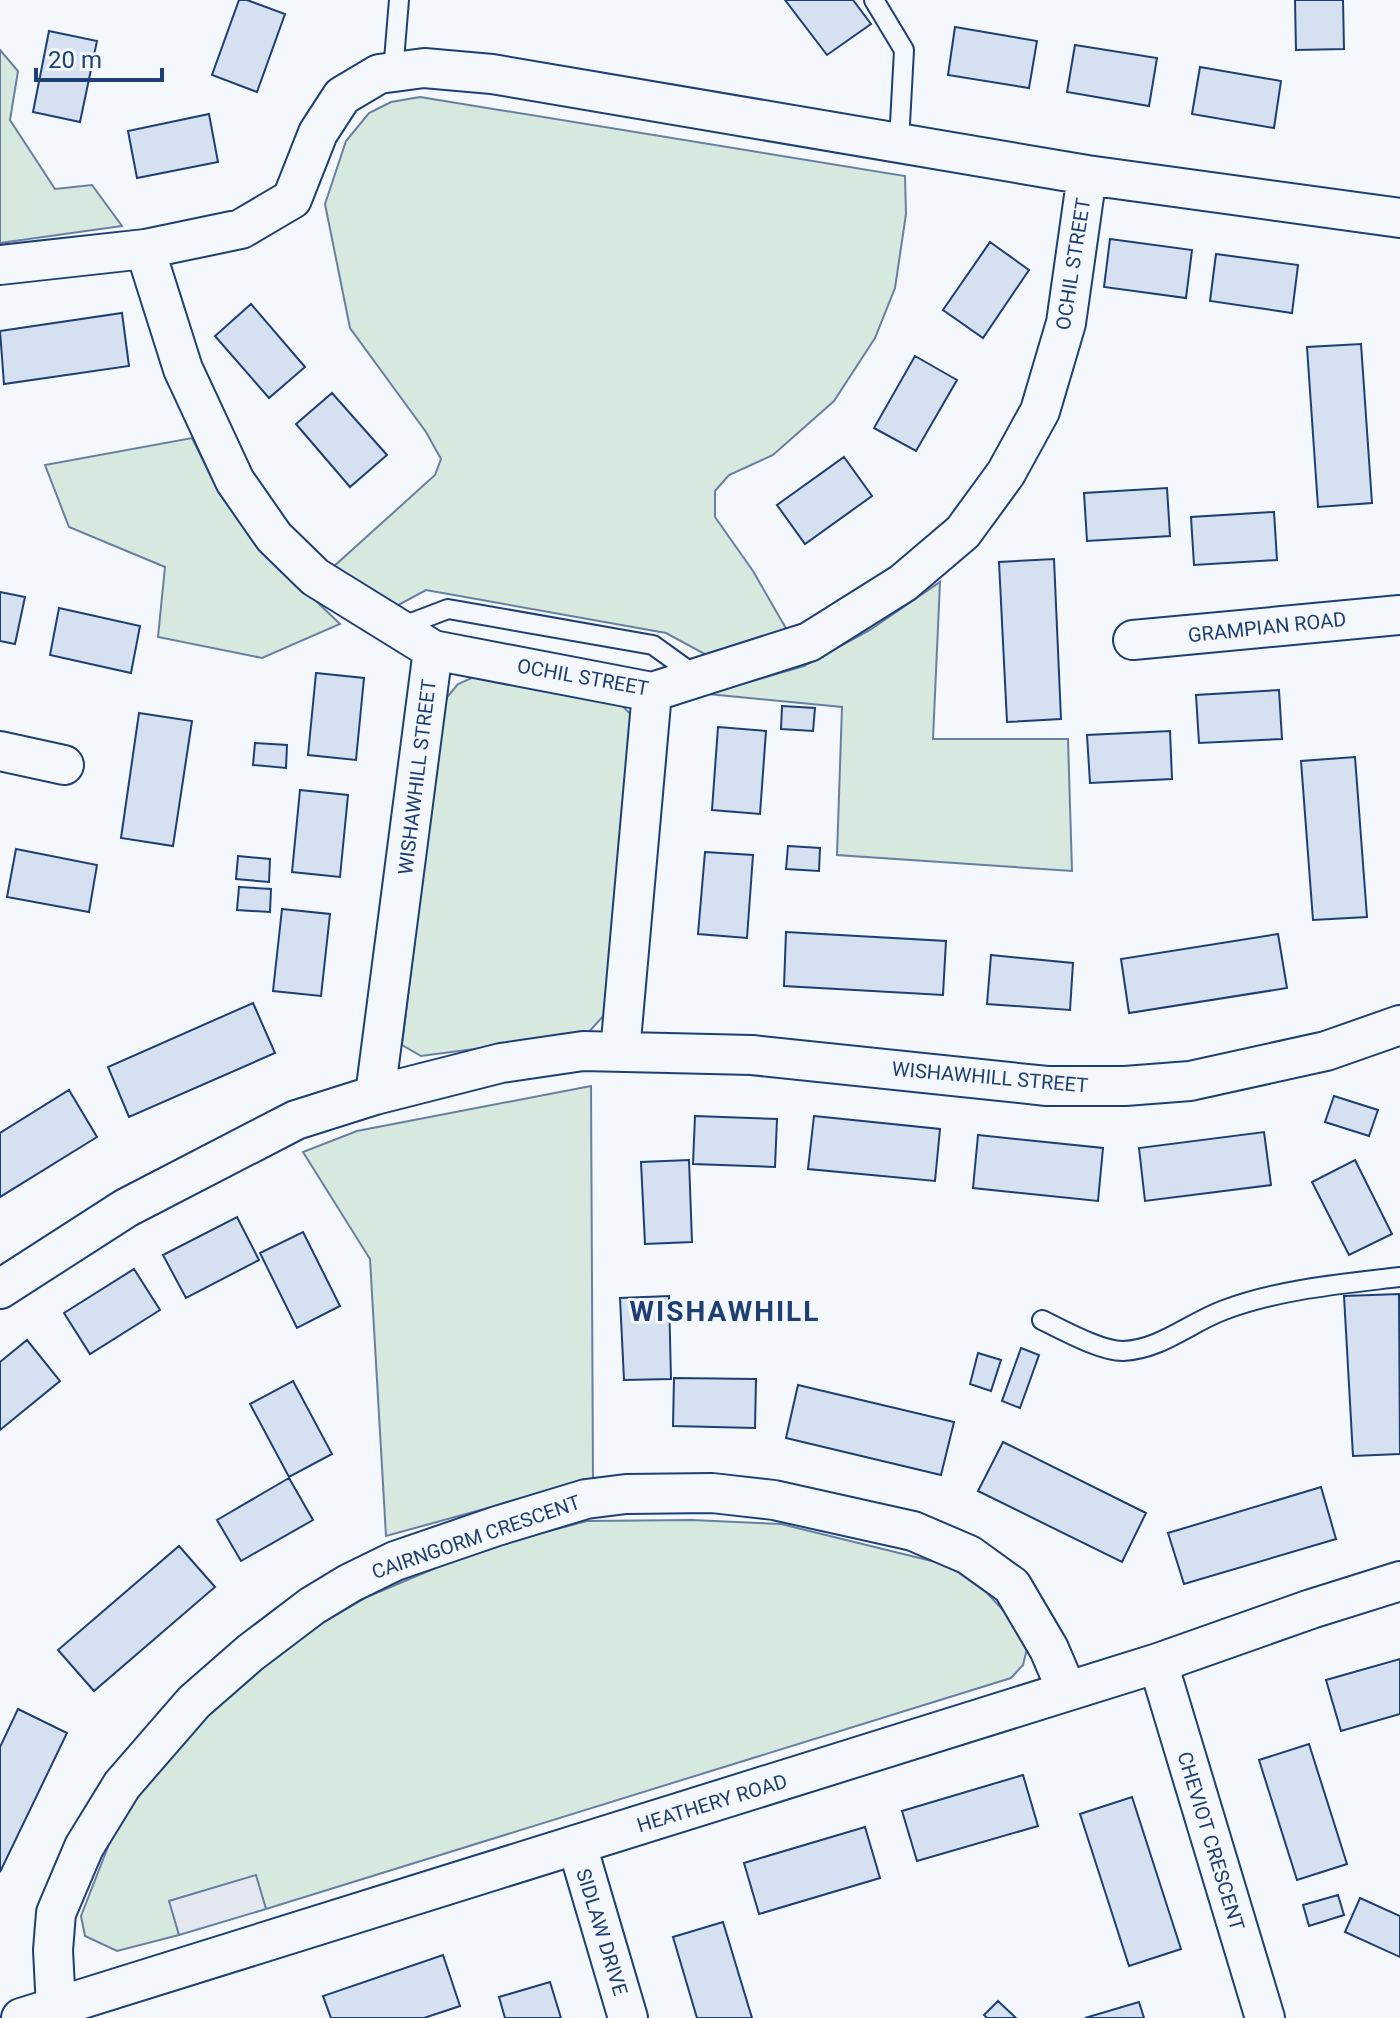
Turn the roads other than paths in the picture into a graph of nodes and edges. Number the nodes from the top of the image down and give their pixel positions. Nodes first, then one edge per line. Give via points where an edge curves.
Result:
1 (399, 0) edge
2 (874, 0) edge
3 (393, 72) junction
4 (899, 142) junction
5 (1087, 175) junction
6 (1400, 218) edge
7 (145, 249) junction
8 (0, 265) edge
9 (1400, 615) edge
10 (398, 628) junction
11 (1133, 640) dead end
12 (433, 650) junction
13 (698, 678) junction
14 (652, 692) junction
15 (0, 751) edge
16 (64, 765) dead end
17 (1400, 1025) edge
18 (620, 1052) junction
19 (375, 1095) junction
20 (1400, 1277) edge
21 (0, 1289) edge
22 (1042, 1320) dead end
23 (1400, 1581) edge
24 (1158, 1663) junction
25 (1067, 1691) junction
26 (577, 1845) junction
27 (38, 2013) edge
28 (628, 2018) edge
29 (1265, 2018) edge

1 - 3 lane
2 - 4 lane via 904,50
3 - 4 street, OCHIL STREET via 424,68 492,74
3 - 7 street, OCHIL STREET via 379,74 342,96 318,133 292,199 241,229
4 - 5 street, OCHIL STREET
5 - 6 street, OCHIL STREET
5 - 13 street, OCHIL STREET via 1066,323 1040,411 1006,473 963,532 903,583 809,642
7 - 8 street, OCHIL STREET
7 - 10 street, OCHIL STREET via 183,369 235,481 274,537 315,577
9 - 11 street, GRAMPIAN ROAD
10 - 12 street, OCHIL STREET
10 - 13 lane via 448,609 653,645
12 - 14 street, OCHIL STREET
12 - 19 street, WISHAWHILL STREET
13 - 14 street, OCHIL STREET
14 - 18 street
15 - 16 street
17 - 18 street, WISHAWHILL STREET via 1311,1054 1190,1081 1125,1086 1047,1086 752,1055
18 - 19 street, WISHAWHILL STREET via 583,1051 501,1063
19 - 21 street, WISHAWHILL STREET via 296,1120 126,1208
20 - 22 lane via 1261,1298 1221,1311 1148,1348 1119,1351
23 - 24 street, HEATHERY ROAD
24 - 25 street, HEATHERY ROAD
24 - 29 street, CHEVIOT CRESCENT
25 - 26 street, HEATHERY ROAD
25 - 27 street, CAIRNGORM CRESCENT via 1012,1586 969,1555 913,1531 774,1500 712,1493 586,1499 497,1526 395,1561 350,1583 312,1606 194,1702 122,1785 84,1847 56,1913
26 - 27 street, HEATHERY ROAD
26 - 28 street, SIDLAW DRIVE

